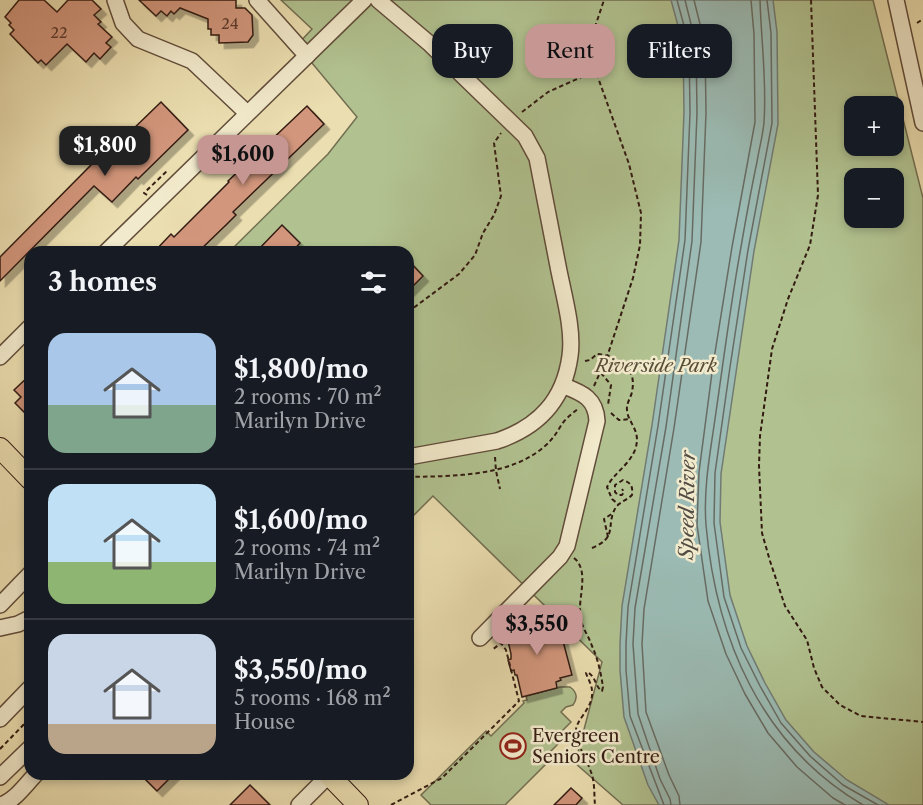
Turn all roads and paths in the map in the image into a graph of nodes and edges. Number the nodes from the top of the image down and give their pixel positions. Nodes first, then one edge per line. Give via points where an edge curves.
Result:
1 (115, 0) edge
2 (257, 0) edge
3 (364, 0) edge
4 (378, 0) edge
5 (604, 0) edge
6 (811, 0) edge
7 (896, 0) edge
8 (923, 19) edge
9 (917, 23) dead end
10 (596, 24) edge
11 (307, 56) junction
12 (579, 78) edge
13 (598, 78) edge
14 (247, 113) junction
15 (511, 122) junction
16 (923, 123) edge
17 (112, 246) edge
18 (414, 308) edge
19 (24, 333) edge
20 (0, 357) edge
21 (607, 357) junction
22 (569, 361) junction
23 (601, 372) junction
24 (564, 386) junction
25 (587, 397) junction
26 (631, 419) junction
27 (497, 441) junction
28 (0, 448) edge
29 (414, 456) edge
30 (496, 471) junction
31 (24, 473) edge
32 (414, 477) edge
33 (500, 489) dead end
34 (622, 489) dead end
35 (618, 504) junction
36 (614, 513) junction
37 (608, 537) junction
38 (592, 548) dead end
39 (572, 556) dead end
40 (24, 580) edge
41 (0, 606) edge
42 (24, 621) edge
43 (0, 628) edge
44 (480, 638) dead end
45 (492, 650) dead end
46 (24, 694) edge
47 (0, 719) edge
48 (923, 722) edge
49 (24, 724) edge
50 (0, 749) edge
51 (24, 754) edge
52 (0, 777) edge
53 (30, 780) edge
54 (323, 780) edge
55 (333, 780) edge
56 (0, 805) edge
57 (299, 805) edge
58 (358, 805) edge
59 (391, 805) edge
60 (595, 805) edge

1 - 14 street via 123,23 138,39 192,61
2 - 11 street
3 - 11 street
4 - 15 street
5 - 10 path
6 - 48 path via 818,195 810,245 772,349 760,436 762,533 785,606 807,640 822,687 840,705 861,716
7 - 16 street
8 - 9 path
11 - 14 street
12 - 15 path via 548,92
13 - 21 path via 629,164 641,213 638,259
14 - 17 street
15 - 18 path via 494,143 501,196 475,255 459,274
15 - 22 street via 525,136 537,158 569,322
19 - 20 street
21 - 22 path via 597,354 586,361
21 - 23 path
21 - 26 path via 632,371 634,380 627,410
22 - 24 street
23 - 25 path
23 - 26 path via 611,385 608,404 614,418
24 - 25 street
24 - 27 street via 533,424
25 - 30 path via 544,447
25 - 44 street via 595,407 597,421 567,546
26 - 35 path via 635,449 608,488
27 - 29 street
27 - 30 path
28 - 31 main road
30 - 32 path
30 - 33 path
34 - 35 path via 622,495 615,492 619,481 630,483 632,495
35 - 36 path
36 - 37 path
36 - 37 path via 604,519
37 - 38 path
39 - 60 path via 581,569 581,624 592,644 602,682 602,691 592,674 586,673 593,692 576,733 592,773
40 - 41 street
41 - 42 street
42 - 43 street
45 - 59 path via 501,643 506,650 519,701 442,778
46 - 47 street
49 - 50 path
51 - 52 street
53 - 56 street
54 - 57 street
55 - 58 main road

